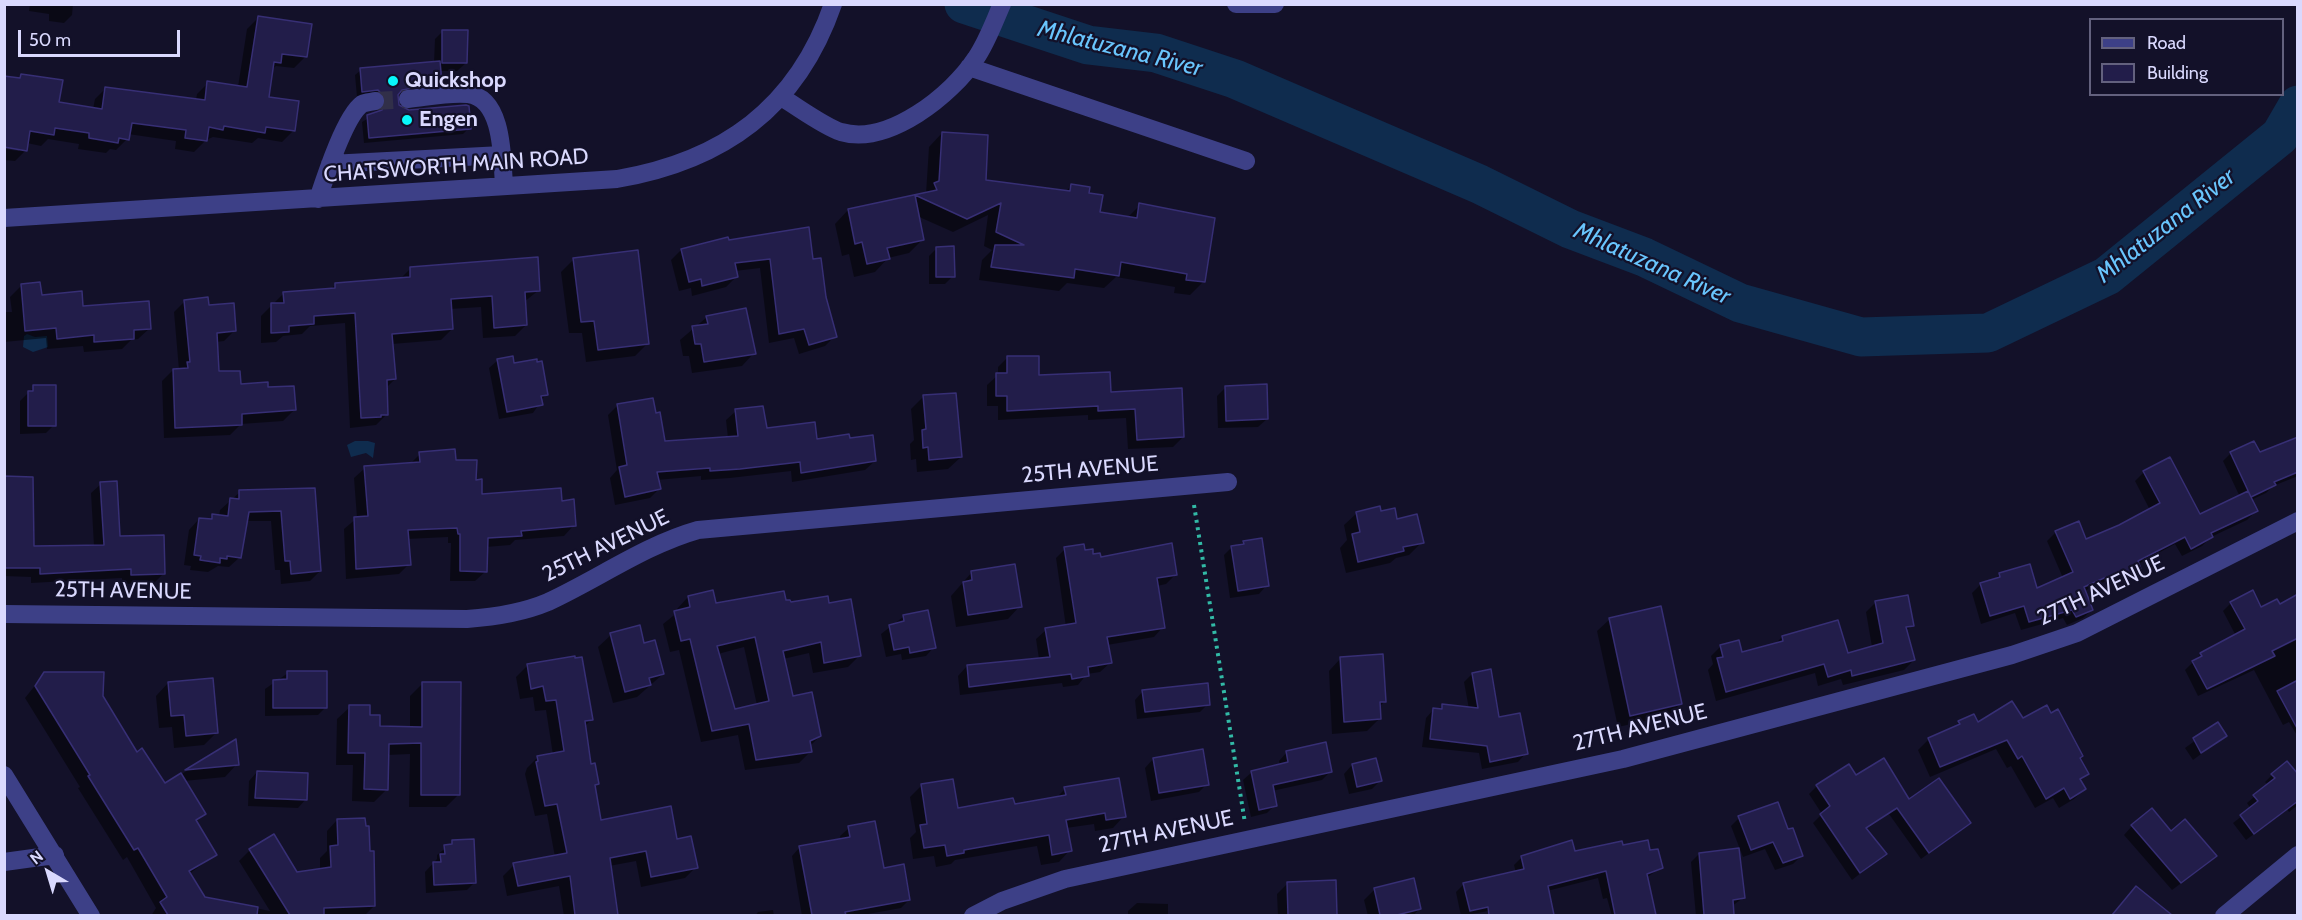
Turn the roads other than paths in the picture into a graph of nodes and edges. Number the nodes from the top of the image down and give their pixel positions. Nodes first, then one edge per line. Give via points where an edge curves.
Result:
1 (1002, 4) edge
2 (1236, 4) edge
3 (1275, 4) edge
4 (830, 12) edge
5 (973, 62) junction
6 (781, 97) junction
7 (408, 99) tunnel mouth
8 (375, 101) tunnel mouth
9 (502, 155) junction
10 (1246, 160) dead end
11 (330, 164) junction
12 (504, 186) junction
13 (318, 199) junction
14 (4, 218) edge
15 (1228, 482) dead end
16 (2298, 521) edge
17 (4, 614) edge
18 (4, 775) edge
19 (55, 855) junction
20 (2298, 855) edge
21 (4, 862) edge
22 (91, 915) edge
23 (973, 915) edge
24 (2224, 915) edge

1 - 5 street
2 - 3 street
4 - 6 street, CHATSWORTH MAIN ROAD via 809,60
5 - 6 street via 921,112 896,126 867,133 841,132
5 - 10 street
6 - 12 street, CHATSWORTH MAIN ROAD via 751,125 717,148 654,173
7 - 9 street via 477,96 486,102 498,126
8 - 11 street via 364,103 357,110
9 - 11 street
9 - 12 street
11 - 13 street
12 - 13 street, CHATSWORTH MAIN ROAD
13 - 14 street, CHATSWORTH MAIN ROAD
15 - 17 street, 25TH AVENUE via 698,530 665,542 547,602 497,617
16 - 23 street, 27TH AVENUE via 2077,633 2012,656 1623,759 1065,879 1002,900
18 - 19 street
19 - 21 street
19 - 22 street
20 - 24 street

